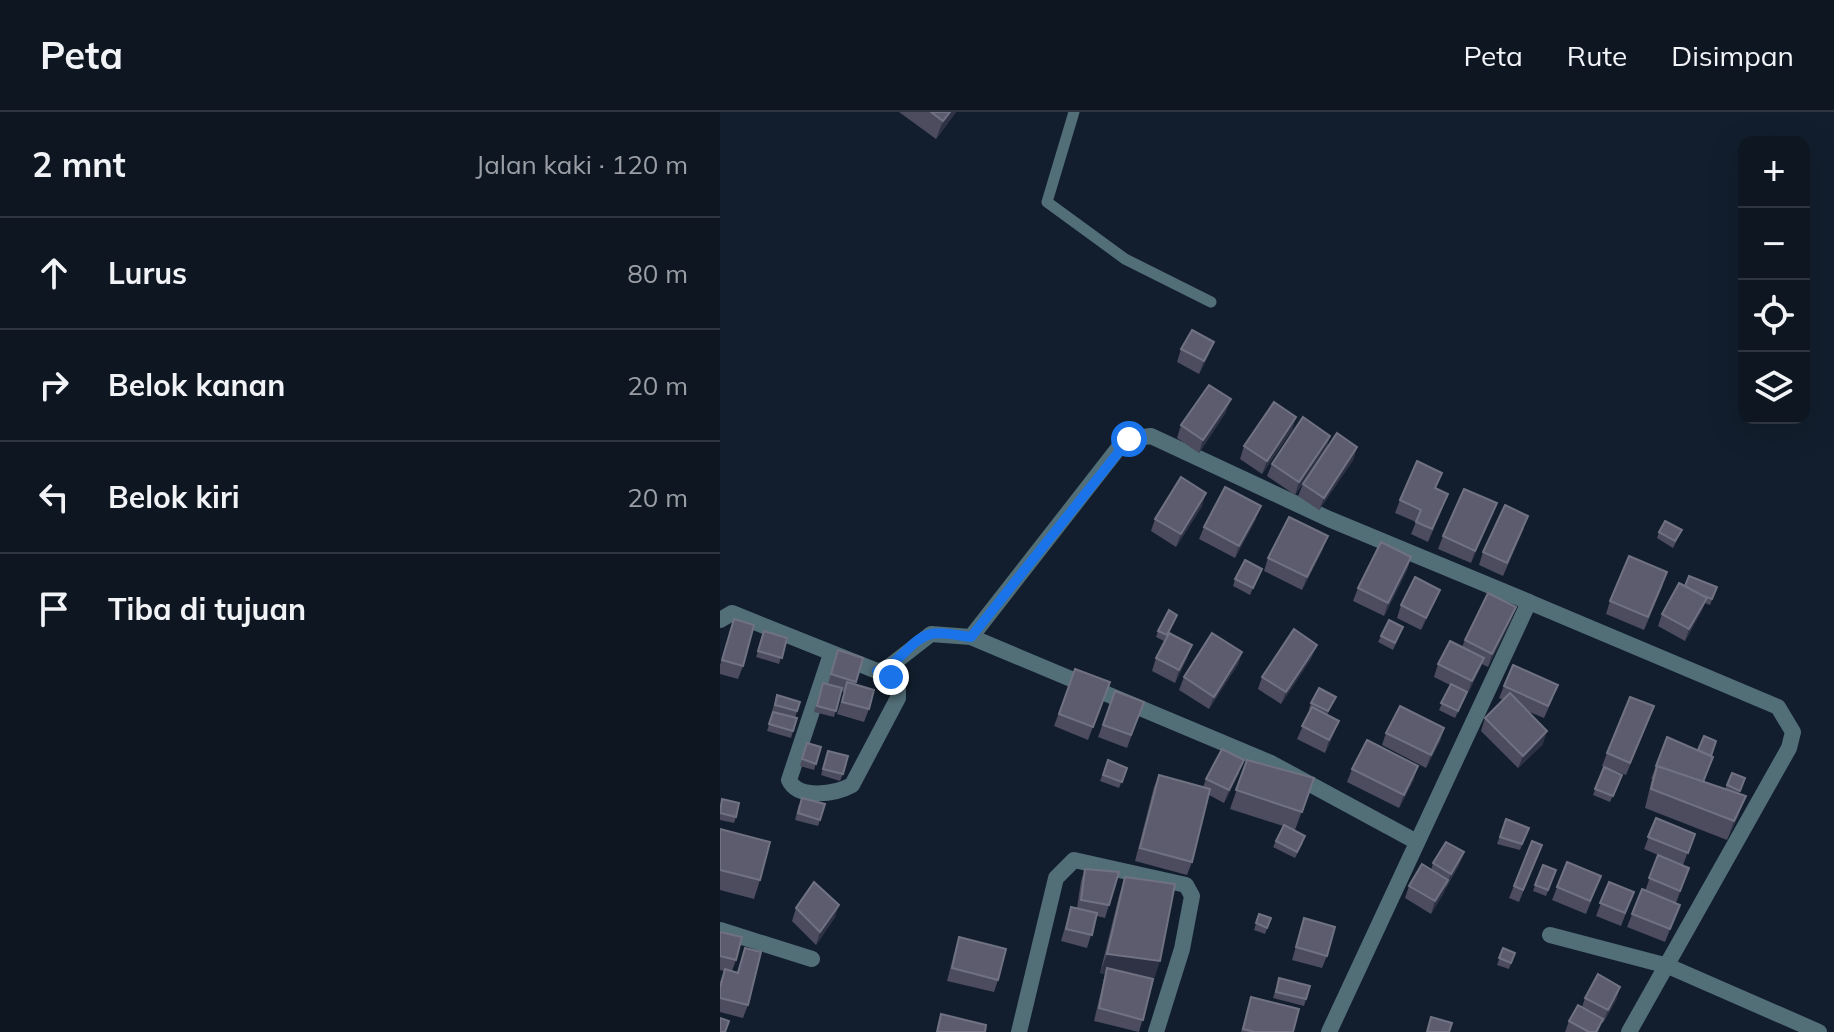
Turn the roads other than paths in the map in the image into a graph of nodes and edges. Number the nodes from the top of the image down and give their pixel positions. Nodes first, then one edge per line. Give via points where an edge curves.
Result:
1 (1074, 112) edge
2 (1211, 302) dead end
3 (1529, 602) junction
4 (720, 620) edge
5 (971, 637) junction
6 (831, 654) junction
7 (877, 671) junction
8 (1415, 841) junction
9 (720, 930) edge
10 (1550, 935) dead end
11 (812, 959) dead end
12 (1668, 966) junction
13 (1019, 1032) edge
14 (1156, 1032) edge
15 (1329, 1032) edge
16 (1629, 1032) edge
17 (1819, 1032) edge

1 - 2 lane via 1047,202 1125,259
3 - 5 street via 1329,519 1151,436 1139,436 1120,446
3 - 8 street
3 - 12 street via 1778,707 1790,721 1789,748
4 - 6 street via 732,613
5 - 7 street via 931,634
5 - 8 street via 1271,763
6 - 7 street
6 - 7 street via 789,780 799,790 840,792 852,785 898,698 898,686
8 - 15 street
9 - 11 street
10 - 12 street
12 - 16 street
12 - 17 street
13 - 14 street via 1056,878 1074,860 1186,885 1192,896

